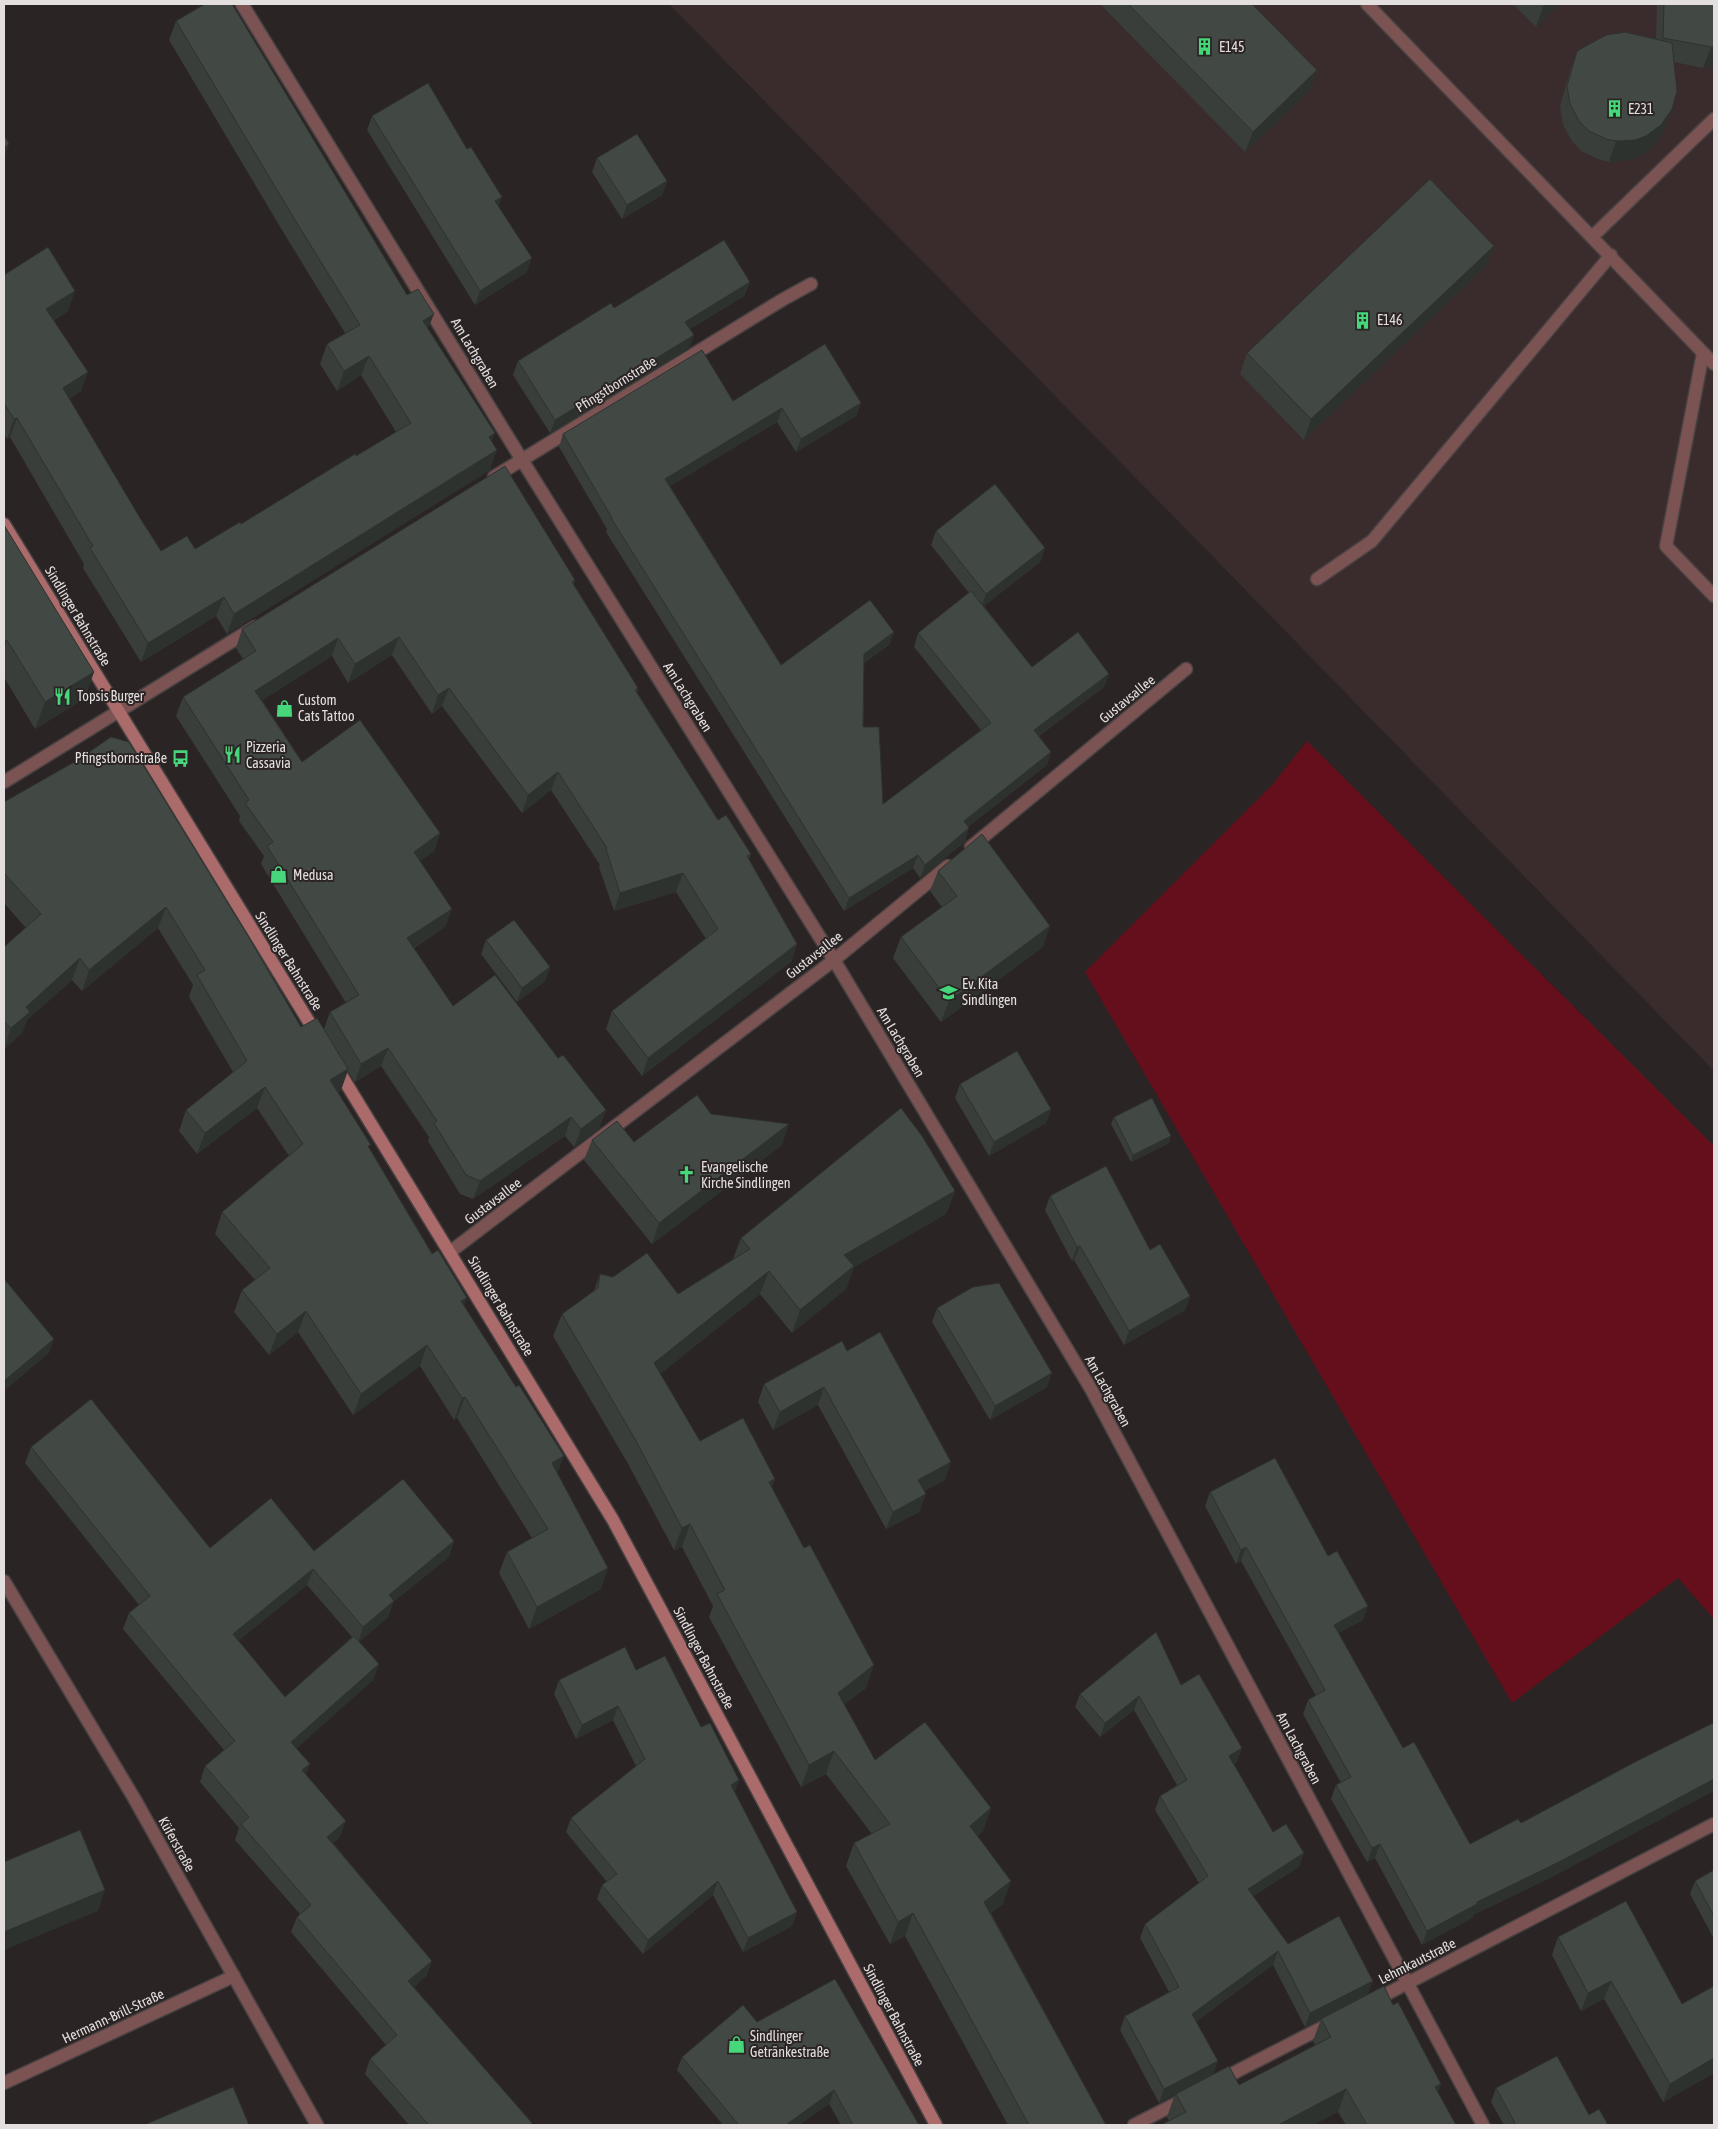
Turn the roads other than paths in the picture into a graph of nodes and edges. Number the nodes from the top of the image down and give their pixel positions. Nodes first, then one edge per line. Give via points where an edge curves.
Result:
1 (242, 4) edge
2 (1367, 4) edge
3 (1714, 119) edge
4 (1592, 236) junction
5 (1611, 255) junction
6 (811, 284) dead end
7 (1704, 353) junction
8 (1714, 364) edge
9 (522, 460) junction
10 (480, 486) edge
11 (4, 524) edge
12 (1317, 579) dead end
13 (1714, 596) edge
14 (262, 622) edge
15 (1186, 669) dead end
16 (119, 712) junction
17 (4, 782) edge
18 (834, 960) junction
19 (450, 1252) junction
20 (4, 1581) edge
21 (1714, 1824) edge
22 (234, 1976) junction
23 (1408, 1983) junction
24 (1364, 2006) edge
25 (1346, 2015) edge
26 (4, 2083) edge
27 (317, 2125) edge
28 (936, 2125) edge
29 (1134, 2125) edge
30 (1483, 2125) edge

1 - 9 street, Am Lachgraben
2 - 4 street
3 - 4 street
4 - 5 street
5 - 7 street
5 - 12 street via 1372,541
6 - 9 street, Pfingstbornstraße
7 - 8 street
7 - 13 street via 1666,546
9 - 10 street, Pfingstbornstraße
9 - 18 street, Am Lachgraben
11 - 16 street, Sindlinger Bahnstraße
14 - 16 street
15 - 18 street, Gustavsallee
16 - 17 street
16 - 19 street, Sindlinger Bahnstraße
18 - 19 street, Gustavsallee
18 - 23 street, Am Lachgraben via 1091,1389
19 - 28 street, Sindlinger Bahnstraße via 613,1520
20 - 22 street, Küferstraße via 134,1798
21 - 23 street, Lehmkautstraße
22 - 26 street, Hermann-Brill-Straße
22 - 27 street, Küferstraße
23 - 24 street, Lehmkautstraße
23 - 30 street, Am Lachgraben
25 - 29 street

